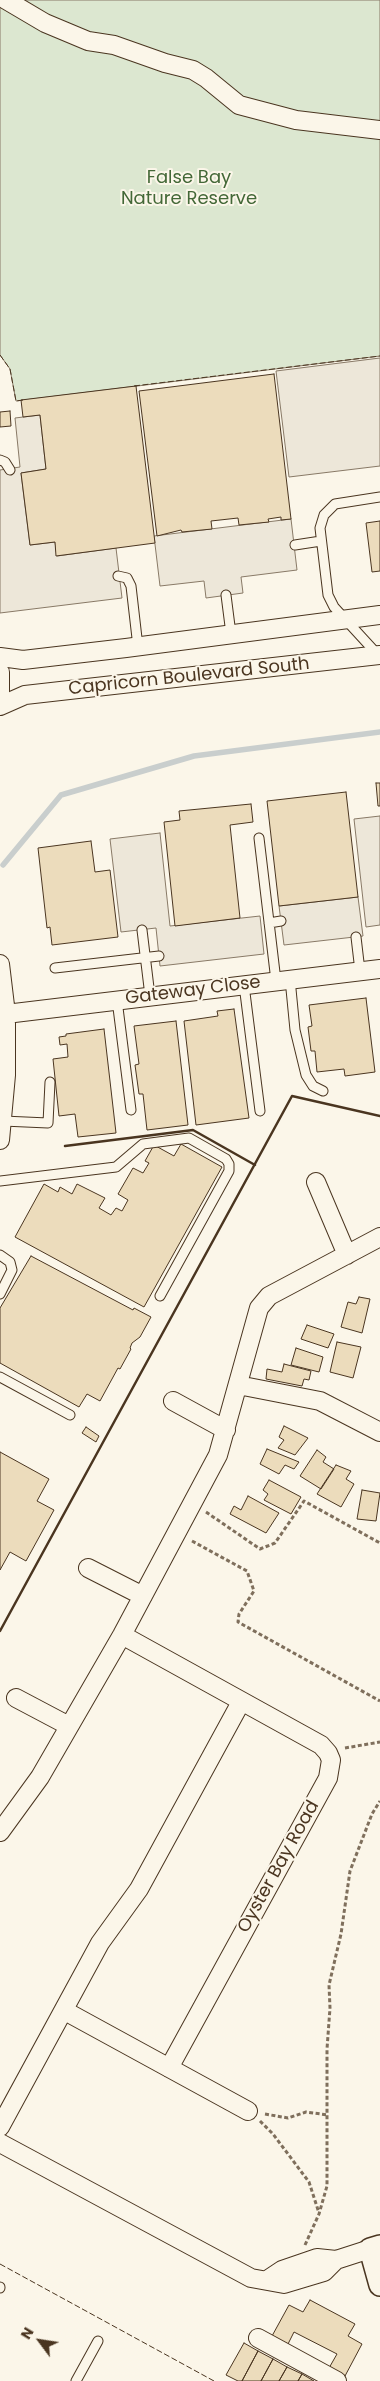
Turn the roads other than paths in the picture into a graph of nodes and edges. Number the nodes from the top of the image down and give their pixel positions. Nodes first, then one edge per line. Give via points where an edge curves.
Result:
1 (6, 0) edge
2 (380, 130) edge
3 (0, 460) edge
4 (10, 470) dead end
5 (380, 497) edge
6 (321, 541) junction
7 (295, 545) dead end
8 (118, 576) dead end
9 (226, 596) dead end
10 (380, 615) edge
11 (345, 619) junction
12 (231, 634) junction
13 (138, 647) junction
14 (379, 655) edge
15 (0, 657) edge
16 (0, 672) edge
17 (0, 695) edge
18 (0, 706) edge
19 (259, 838) dead end
20 (281, 921) dead end
21 (269, 923) junction
22 (142, 930) dead end
23 (356, 937) dead end
24 (159, 956) dead end
25 (146, 957) junction
26 (55, 968) dead end
27 (380, 969) edge
28 (360, 971) junction
29 (1, 975) edge
30 (283, 980) junction
31 (244, 985) junction
32 (150, 996) junction
33 (117, 1000) junction
34 (6, 1014) junction
35 (50, 1082) dead end
36 (323, 1091) dead end
37 (131, 1110) dead end
38 (260, 1111) dead end
39 (3, 1121) junction
40 (0, 1140) edge
41 (0, 1181) edge
42 (316, 1182) dead end
43 (380, 1237) edge
44 (0, 1255) edge
45 (347, 1255) junction
46 (0, 1294) edge
47 (160, 1296) dead end
48 (0, 1377) edge
49 (238, 1385) junction
50 (173, 1401) dead end
51 (70, 1416) dead end
52 (226, 1430) junction
53 (380, 1432) edge
54 (88, 1568) dead end
55 (143, 1596) junction
56 (122, 1636) junction
57 (16, 1698) dead end
58 (241, 1702) junction
59 (69, 1726) junction
60 (0, 1832) edge
61 (64, 2011) junction
62 (170, 2068) junction
63 (248, 2111) road end
64 (0, 2127) edge
65 (0, 2143) edge
66 (375, 2247) edge
67 (336, 2260) junction
68 (267, 2280) junction
69 (380, 2285) edge
70 (258, 2338) dead end
71 (98, 2341) dead end
72 (76, 2381) edge
73 (337, 2381) edge

1 - 2 street via 45,23 88,41 114,45 192,70 239,105 296,120
3 - 4 lane
5 - 6 lane via 335,504 324,515
6 - 7 lane
6 - 11 lane via 328,595
8 - 13 lane via 127,578 131,586
9 - 12 lane
10 - 11 street, Capricorn Boulevard South
11 - 12 street, Capricorn Boulevard South
11 - 14 lane
12 - 13 street, Capricorn Boulevard South
13 - 15 street, Capricorn Boulevard South via 23,660
14 - 18 street, Capricorn Boulevard South via 25,695
16 - 17 street
19 - 21 lane
20 - 21 lane
21 - 30 lane via 267,944
22 - 25 lane
23 - 28 lane
24 - 25 lane
25 - 26 lane
25 - 32 lane
27 - 28 street, Gateway Close
28 - 30 street, Gateway Close
29 - 34 street
30 - 31 street, Gateway Close
30 - 36 lane via 306,1075 313,1086
31 - 32 street, Gateway Close
31 - 38 lane
32 - 33 street, Gateway Close
33 - 34 street, Gateway Close
33 - 37 lane
34 - 39 street
35 - 39 lane via 48,1123
39 - 40 street
41 - 47 lane via 116,1167 143,1144 189,1138 226,1159 230,1164 229,1171
42 - 45 street
43 - 45 street
44 - 46 lane via 10,1262 12,1270
45 - 49 street via 269,1296 254,1320
48 - 51 lane
49 - 52 street
49 - 53 street via 309,1397
50 - 52 street
52 - 55 street via 218,1455
54 - 55 street
55 - 56 street
56 - 58 street
56 - 59 street
57 - 59 street
58 - 61 street via 139,1889 100,1943
58 - 62 street, Oyster Bay Road via 321,1745 328,1753 331,1769
59 - 60 street via 40,1777
61 - 62 street
61 - 64 street
62 - 63 street
65 - 68 street via 250,2278
66 - 67 street
66 - 69 street
67 - 68 street via 317,2258 282,2270
67 - 68 street via 324,2272 284,2284
70 - 73 street
71 - 72 lane

